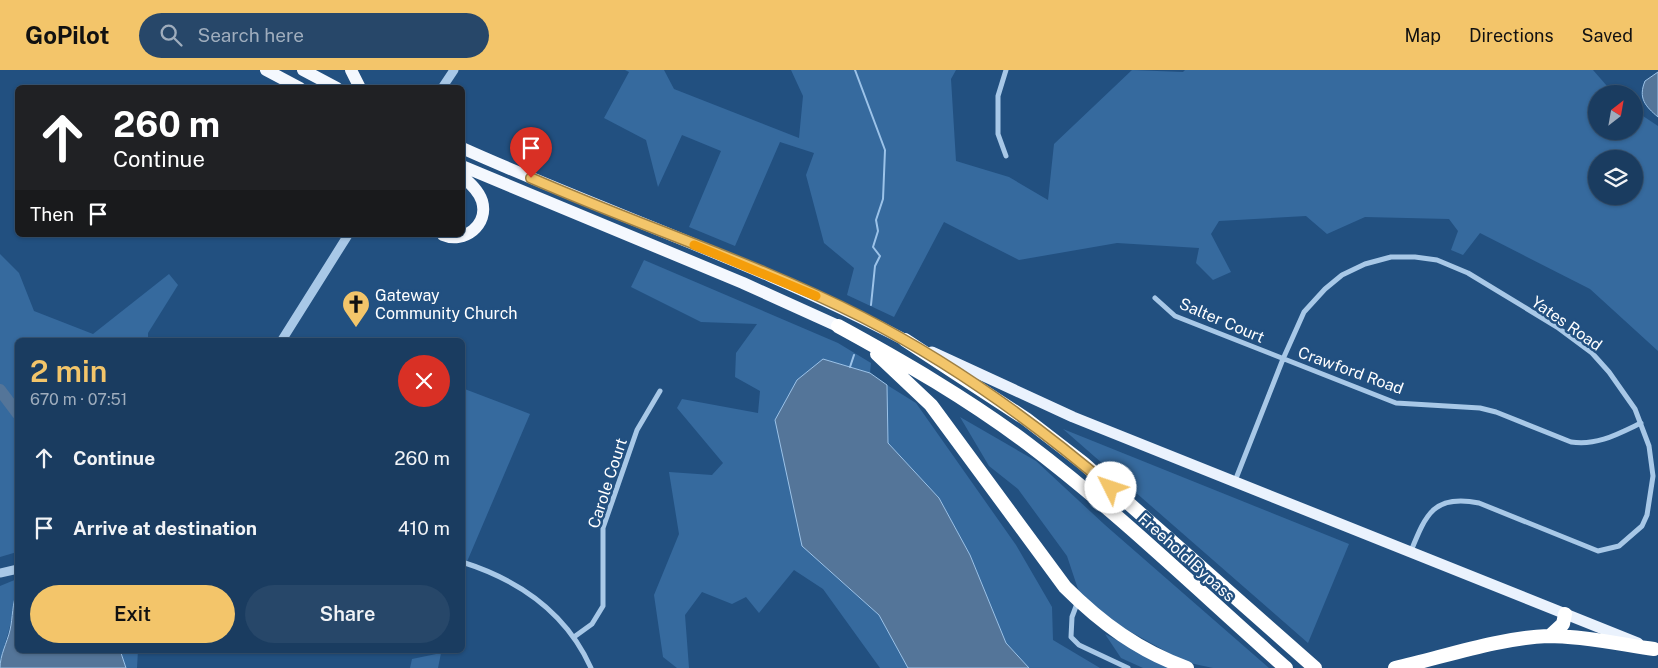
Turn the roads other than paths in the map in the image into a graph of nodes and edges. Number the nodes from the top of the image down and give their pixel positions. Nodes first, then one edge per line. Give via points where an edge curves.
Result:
1 (266, 70) edge
2 (303, 70) edge
3 (351, 70) edge
4 (454, 70) edge
5 (1006, 70) edge
6 (294, 85) edge
7 (331, 85) edge
8 (358, 85) edge
9 (444, 85) edge
10 (465, 149) edge
11 (1006, 156) dead end
12 (465, 167) edge
13 (465, 179) edge
14 (465, 236) edge
15 (347, 237) edge
16 (1155, 298) dead end
17 (838, 326) junction
18 (283, 338) edge
19 (905, 340) junction
20 (1283, 359) junction
21 (660, 391) dead end
22 (1641, 424) junction
23 (1235, 482) junction
24 (1410, 552) junction
25 (465, 563) edge
26 (15, 569) edge
27 (0, 573) edge
28 (1078, 600) junction
29 (1566, 614) junction
30 (1550, 636) junction
31 (574, 637) junction
32 (1656, 650) edge
33 (591, 668) edge
34 (1128, 668) edge
35 (1187, 668) edge
36 (1286, 668) edge
37 (1315, 668) edge
38 (1396, 668) edge

1 - 6 highway
2 - 7 highway
3 - 8 highway
4 - 9 street
5 - 11 street via 998,96 998,134
10 - 19 highway via 814,295
12 - 17 highway
13 - 14 highway via 480,194 483,206 477,227
15 - 18 street
16 - 20 street, Salter Court via 1175,316
17 - 28 highway via 890,365 931,405 1048,566
17 - 36 highway, Freehold Bypass via 957,394 1028,444
19 - 23 main road via 1073,417
19 - 37 highway, Freehold Bypass via 1026,419 1083,463
20 - 22 street, Crawford Road via 1396,403 1480,408 1571,442 1592,444
20 - 22 street, Yates Road via 1304,312 1342,275 1365,264 1392,257 1436,260 1468,273 1557,327 1592,353 1636,408
20 - 23 street, Yates Road
21 - 31 street, Carole Court via 637,430 603,528 603,606 592,624
22 - 24 street, Yates Road via 1654,476 1651,501 1642,526 1619,546 1598,551 1479,503 1451,500 1435,506 1421,525
23 - 24 main road
24 - 29 main road
25 - 31 street via 502,576 528,591 552,611
26 - 27 street
28 - 34 street via 1072,617 1071,637 1078,645
28 - 35 highway via 1124,638
29 - 30 highway via 1563,624
29 - 32 main road
30 - 32 highway
30 - 38 highway via 1519,639
31 - 33 street

